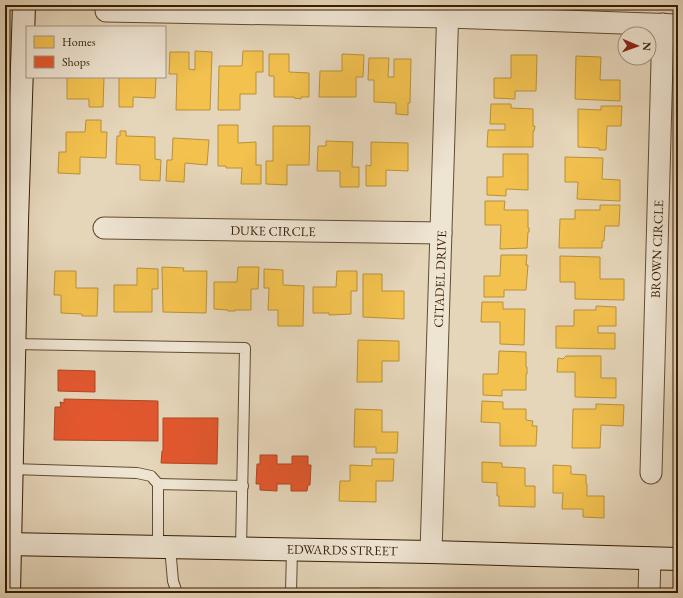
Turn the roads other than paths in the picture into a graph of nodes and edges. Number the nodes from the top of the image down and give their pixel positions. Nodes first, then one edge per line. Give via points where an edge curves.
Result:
1 (24, 5) edge
2 (106, 11) dead end
3 (448, 11) edge
4 (671, 25) edge
5 (11, 221) edge
6 (104, 228) dead end
7 (441, 233) junction
8 (10, 344) edge
9 (9, 418) edge
10 (12, 469) junction
11 (651, 473) dead end
12 (158, 484) junction
13 (243, 486) junction
14 (8, 544) edge
15 (164, 547) junction
16 (241, 548) junction
17 (292, 550) junction
18 (431, 552) junction
19 (650, 558) junction
20 (678, 559) edge
21 (9, 593) edge
22 (178, 593) edge
23 (291, 593) edge
24 (649, 593) edge

1 - 5 street
2 - 3 street
3 - 4 street
3 - 7 street, CITADEL DRIVE
4 - 11 street, BROWN CIRCLE
5 - 8 street
6 - 7 street, DUKE CIRCLE
7 - 18 street, CITADEL DRIVE
8 - 9 street
8 - 13 lane via 245,348
9 - 10 street
10 - 12 lane via 137,473 151,476
10 - 14 street
12 - 13 lane
12 - 15 lane
13 - 16 lane
14 - 15 street, EDWARDS STREET
14 - 21 street
15 - 16 street, EDWARDS STREET
15 - 22 lane
16 - 17 street, EDWARDS STREET
17 - 18 street, EDWARDS STREET
17 - 23 lane
18 - 19 street, EDWARDS STREET
19 - 20 street, EDWARDS STREET
19 - 24 street

